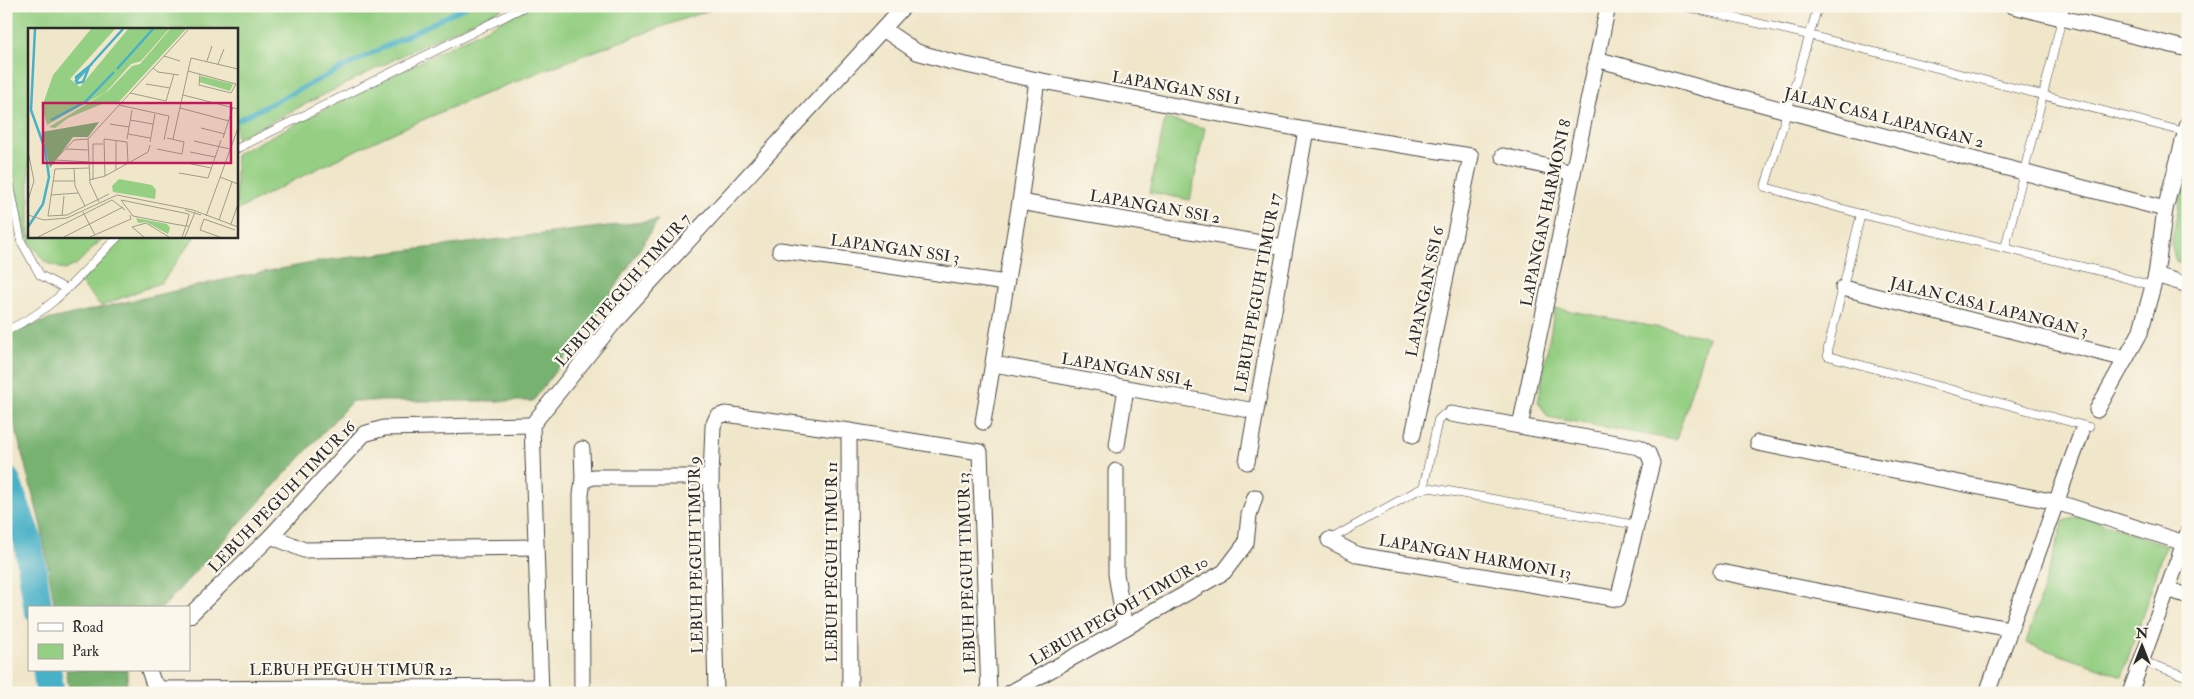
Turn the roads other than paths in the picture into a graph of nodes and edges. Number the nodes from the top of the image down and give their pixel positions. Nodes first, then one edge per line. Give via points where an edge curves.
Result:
1 (526, 6) edge
2 (904, 6) edge
3 (1608, 6) edge
4 (1683, 6) edge
5 (1818, 6) edge
6 (2013, 6) edge
7 (2063, 12) edge
8 (883, 29) junction
9 (1810, 34) junction
10 (2188, 49) edge
11 (1596, 59) junction
12 (1037, 80) junction
13 (2043, 95) junction
14 (1787, 111) junction
15 (2186, 128) edge
16 (1306, 130) junction
17 (238, 148) edge
18 (1471, 156) joint
19 (1503, 156) dead end
20 (6, 166) edge
21 (2024, 172) junction
22 (1573, 173) junction
23 (1020, 202) junction
24 (2165, 210) junction
25 (1861, 214) junction
26 (117, 238) edge
27 (1284, 247) junction
28 (2005, 248) junction
29 (780, 250) dead end
30 (2154, 281) junction
31 (1006, 283) junction
32 (2188, 285) edge
33 (1843, 288) junction
34 (66, 289) junction
35 (8, 330) edge
36 (2126, 359) junction
37 (994, 364) junction
38 (1126, 388) junction
39 (2097, 410) dead end
40 (1255, 412) junction
41 (1451, 414) joint
42 (984, 422) dead end
43 (532, 425) junction
44 (1520, 426) junction
45 (2085, 430) joint
46 (849, 431) junction
47 (1413, 435) dead end
48 (1758, 443) dead end
49 (1117, 445) dead end
50 (582, 449) dead end
51 (1247, 462) dead end
52 (1116, 471) dead end
53 (710, 477) junction
54 (583, 480) junction
55 (1423, 489) junction
56 (1255, 497) dead end
57 (2056, 502) junction
58 (1636, 525) junction
59 (272, 536) junction
60 (2186, 538) edge
61 (1329, 540) joint
62 (536, 547) junction
63 (1721, 572) dead end
64 (2167, 589) junction
65 (2188, 596) edge
66 (190, 615) edge
67 (1125, 628) junction
68 (2009, 629) junction
69 (2142, 661) junction
70 (150, 672) edge
71 (2188, 677) edge
72 (541, 690) edge
73 (582, 693) edge
74 (716, 693) edge
75 (850, 693) edge
76 (989, 693) edge
77 (1010, 693) edge
78 (1987, 693) edge
79 (2130, 693) edge

1 - 17 lane
2 - 8 street, LEBUH PEGUH TIMUR 7
3 - 11 street, LAPANGAN HARMONI 8
4 - 9 lane
5 - 9 lane
6 - 7 street
7 - 10 street
7 - 13 lane
8 - 12 street, LAPANGAN SSI 1 via 917,52
8 - 43 street, LEBUH PEGUH TIMUR 7 via 620,315
9 - 13 lane
9 - 14 lane
11 - 14 street, JALAN CASA LAPANGAN 2
11 - 22 street, LAPANGAN HARMONI 8
12 - 16 street, LAPANGAN SSI 1
12 - 23 street
13 - 15 lane
13 - 21 lane
14 - 21 street, JALAN CASA LAPANGAN 2
14 - 25 lane via 1765,187
15 - 24 street
16 - 18 street, LAPANGAN SSI 1
16 - 27 street, LEBUH PEGUH TIMUR 17
18 - 47 street, LAPANGAN SSI 6
19 - 22 street
20 - 34 lane via 21,241 40,276
21 - 24 street, JALAN CASA LAPANGAN 2
21 - 28 lane
22 - 44 street, LAPANGAN HARMONI 8
23 - 27 street, LAPANGAN SSI 2
23 - 31 street
24 - 30 street
25 - 28 lane
25 - 33 lane
26 - 34 lane
27 - 40 street, LEBUH PEGUH TIMUR 17
28 - 30 lane
29 - 31 street, LAPANGAN SSI 3
30 - 32 street
30 - 36 street via 2140,333
31 - 37 street
33 - 36 street, JALAN CASA LAPANGAN 3
33 - 45 lane via 1828,348 1828,356 1832,359
34 - 35 lane via 31,320
36 - 39 street
37 - 38 street, LAPANGAN SSI 4
37 - 42 street
38 - 40 street, LAPANGAN SSI 4
38 - 49 street
40 - 51 street, LEBUH PEGUH TIMUR 17
41 - 44 street
41 - 55 lane via 1438,420
43 - 59 street, LEBUH PEGUH TIMUR 16 via 384,428 364,434
43 - 62 street
44 - 58 street via 1638,447 1648,453 1652,463
45 - 57 street
46 - 53 street, LEBUH PEGUH TIMUR 9 via 725,414 717,417 713,426
46 - 75 street, LEBUH PEGUH TIMUR 11
46 - 76 street, LEBUH PEGUH TIMUR 13 via 980,452
48 - 57 street
50 - 54 street
52 - 67 street via 1116,574
53 - 54 street via 594,477
53 - 74 street, LEBUH PEGUH TIMUR 9
54 - 73 street via 580,495
55 - 58 lane
55 - 61 lane
56 - 67 street, LEBUH PEGOH TIMUR 10 via 1246,543 1224,572
57 - 60 street
57 - 68 street
58 - 61 street, LAPANGAN HARMONI 13 via 1618,599 1358,554
59 - 62 street via 304,550
59 - 66 street, LEBUH PEGUH TIMUR 16
60 - 64 street
62 - 72 street
63 - 68 street
64 - 65 street
64 - 69 street
67 - 77 street, LEBUH PEGOH TIMUR 10
68 - 78 street
69 - 71 lane
69 - 79 street
70 - 72 street, LEBUH PEGUH TIMUR 12 via 161,689

